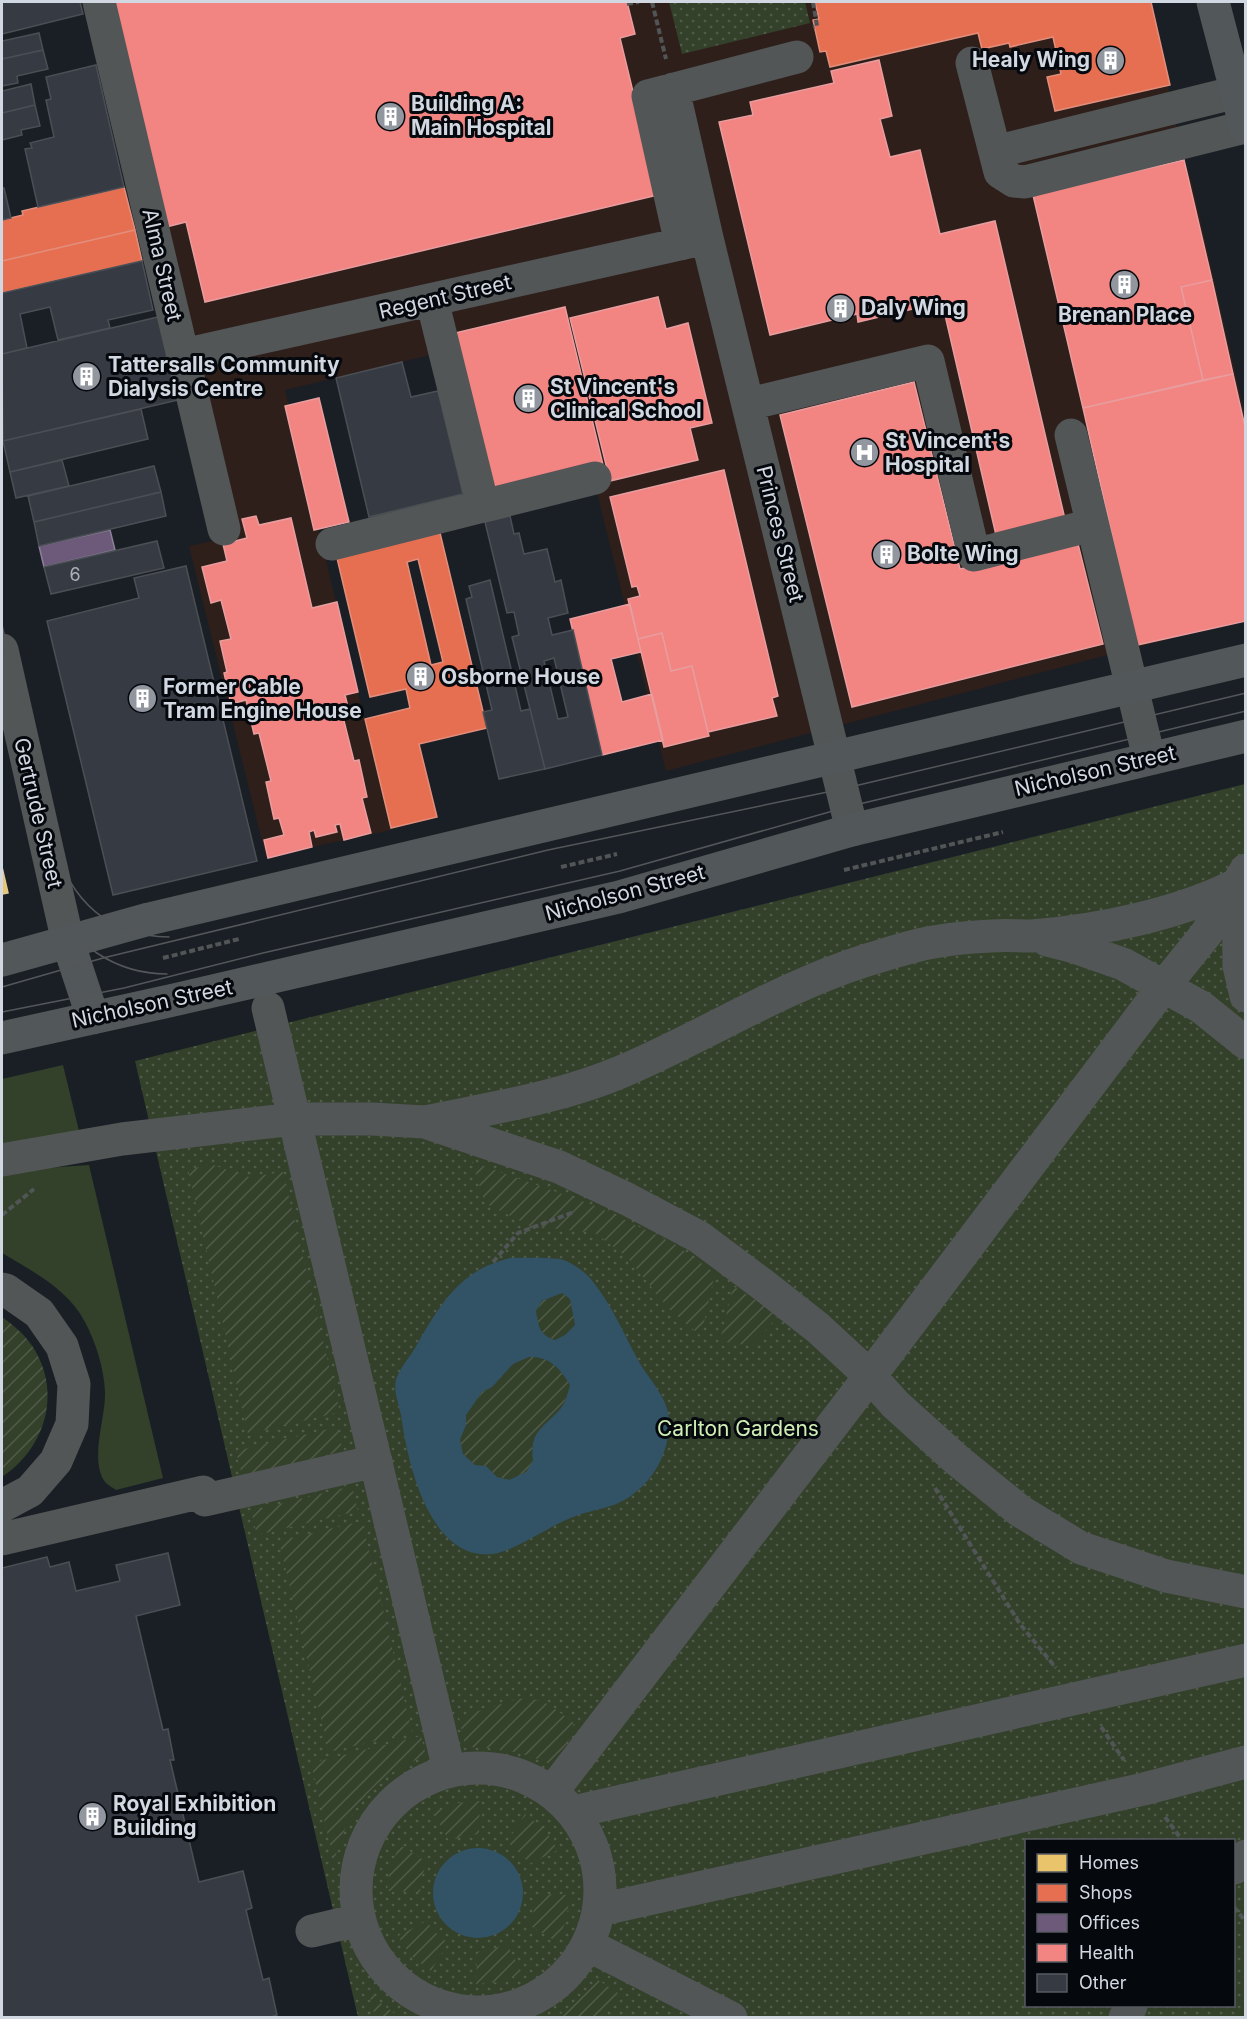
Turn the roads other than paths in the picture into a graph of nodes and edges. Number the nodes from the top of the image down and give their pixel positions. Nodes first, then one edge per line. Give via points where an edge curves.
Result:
1 (99, 2) edge
2 (1213, 2) edge
3 (798, 57) dead end
4 (972, 63) dead end
5 (1236, 92) junction
6 (1245, 128) edge
7 (995, 152) junction
8 (694, 241) junction
9 (432, 300) junction
10 (183, 355) junction
11 (749, 404) junction
12 (1071, 435) dead end
13 (595, 478) dead end
14 (483, 506) junction
15 (1092, 525) junction
16 (224, 529) dead end
17 (332, 544) dead end
18 (2, 650) edge
19 (1245, 660) edge
20 (1132, 688) junction
21 (1245, 736) edge
22 (835, 758) junction
23 (1149, 758) junction
24 (852, 830) junction
25 (1242, 877) edge
26 (1031, 936) junction
27 (68, 942) junction
28 (2, 960) edge
29 (1164, 986) junction
30 (1245, 996) edge
31 (268, 1008) dead end
32 (93, 1018) junction
33 (2, 1038) edge
34 (1245, 1042) edge
35 (294, 1119) junction
36 (425, 1122) junction
37 (2, 1160) edge
38 (2, 1289) edge
39 (870, 1376) junction
40 (376, 1461) junction
41 (2, 1506) edge
42 (2, 1539) edge
43 (1245, 1592) edge
44 (1245, 1660) edge
45 (1245, 1762) edge
46 (449, 1770) junction
47 (562, 1802) junction
48 (599, 1910) junction
49 (358, 1920) junction
50 (312, 1931) dead end
51 (588, 1945) junction
52 (509, 2014) edge
53 (731, 2018) edge

1 - 10 street, Alma Street
2 - 5 main road
3 - 8 street, Princes Street via 660,92
4 - 7 street
5 - 6 main road
5 - 7 street
6 - 7 street via 1025,182 1014,181 1000,172
8 - 9 street, Regent Street
8 - 11 street, Princes Street
9 - 10 street, Regent Street
9 - 14 street
10 - 16 street, Alma Street
11 - 15 street via 928,361 974,555
11 - 22 street, Princes Street
12 - 15 street
13 - 14 street
14 - 17 street
15 - 20 street
18 - 27 street, Gertrude Street
19 - 20 main road
20 - 22 main road
20 - 23 street
21 - 23 main road, Nicholson Street
22 - 24 street, Princes Street
22 - 27 main road via 149,919
23 - 24 main road, Nicholson Street
24 - 32 main road, Nicholson Street via 627,895
25 - 26 street via 1211,897 1139,919 1096,929
25 - 29 street via 1206,934
25 - 30 street via 1239,966
26 - 29 street via 1123,964
26 - 36 street via 927,943 865,961 793,987 664,1053 567,1092
27 - 28 main road
27 - 32 main road
29 - 34 street via 1201,1007
29 - 39 street
31 - 35 street
32 - 33 main road, Nicholson Street
35 - 36 street
35 - 37 street via 113,1141
35 - 40 street
36 - 39 street via 558,1167 699,1237 818,1328
38 - 41 street via 39,1313 62,1346 74,1384 72,1424 56,1461 30,1491
39 - 43 street via 957,1460 1020,1510 1081,1548 1166,1576
39 - 47 street
40 - 42 street
40 - 46 street
44 - 47 street
45 - 48 street via 1144,1789
46 - 47 street via 485,1767 521,1775
46 - 49 street via 414,1785 384,1810 364,1844 355,1881
47 - 48 street via 591,1842 600,1875
48 - 51 street
49 - 50 street
49 - 52 street via 374,1956 399,1985 432,2005 470,2013
51 - 52 street via 568,1974
51 - 53 street

